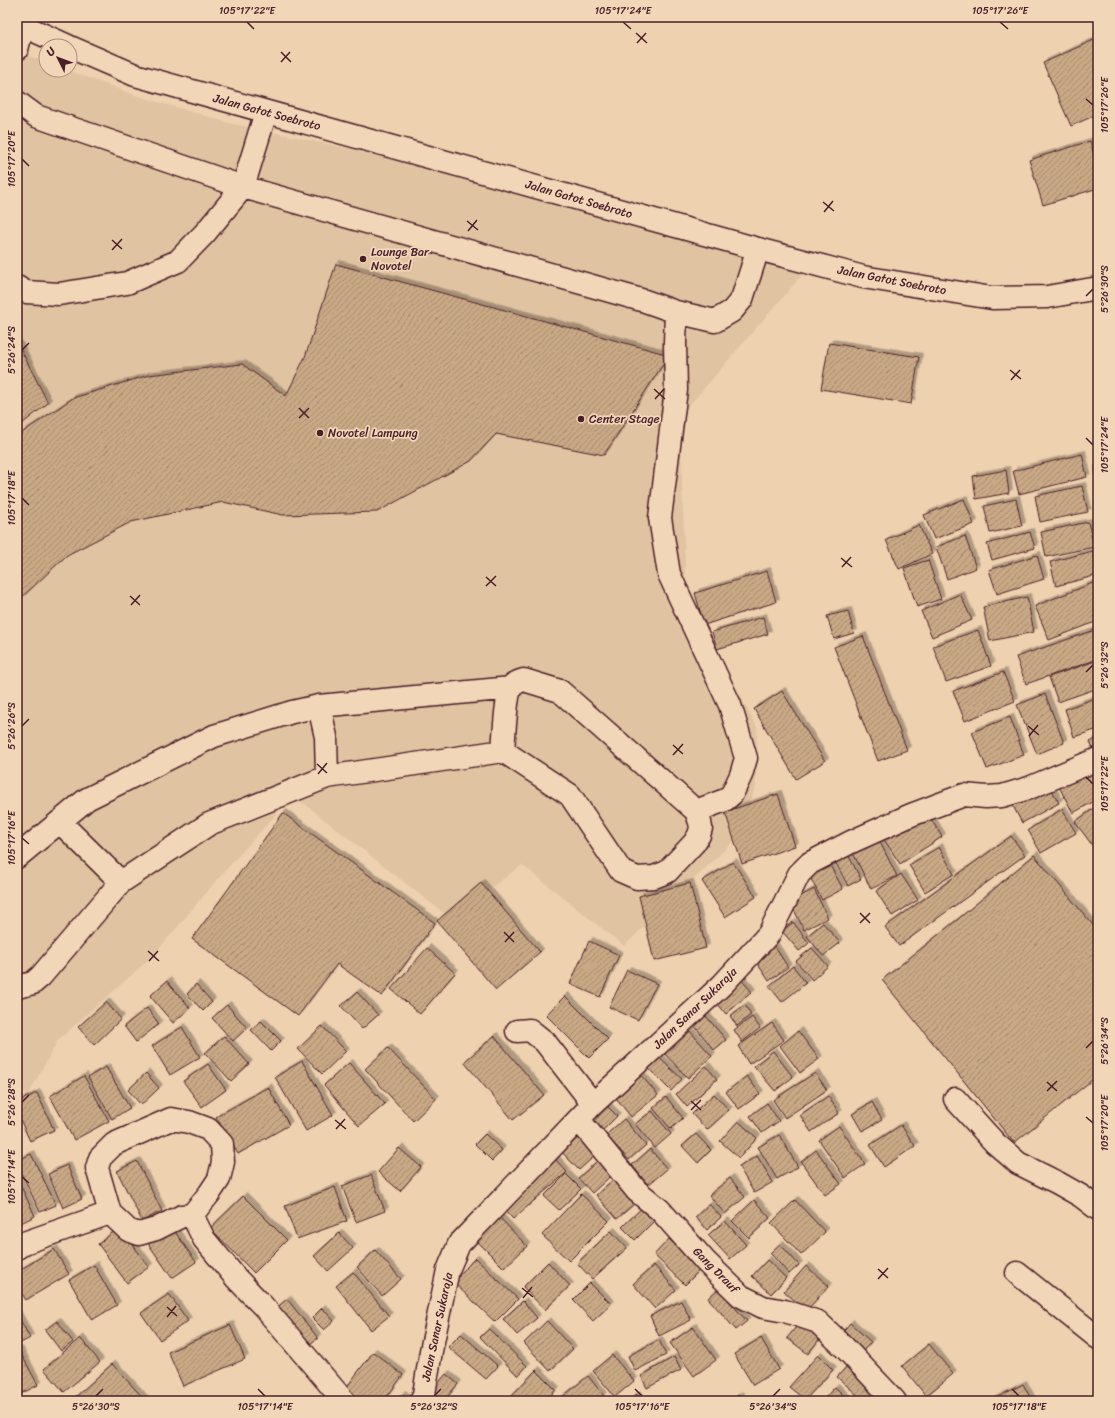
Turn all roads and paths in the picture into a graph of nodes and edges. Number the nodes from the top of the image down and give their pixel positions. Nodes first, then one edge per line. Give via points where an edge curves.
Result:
1 (22, 22) edge
2 (53, 38) edge
3 (17, 49) edge
4 (78, 50) edge
5 (17, 102) edge
6 (266, 112) junction
7 (243, 187) junction
8 (758, 249) junction
9 (17, 287) edge
10 (1098, 288) edge
11 (676, 312) junction
12 (511, 688) junction
13 (319, 706) junction
14 (502, 751) junction
15 (1098, 759) edge
16 (327, 777) junction
17 (696, 811) junction
18 (60, 822) junction
19 (17, 857) edge
20 (121, 882) junction
21 (17, 987) edge
22 (517, 1031) dead end
23 (955, 1099) dead end
24 (586, 1112) junction
25 (1098, 1209) edge
26 (110, 1213) junction
27 (192, 1215) junction
28 (17, 1248) edge
29 (1017, 1273) dead end
30 (1098, 1338) edge
31 (344, 1401) edge
32 (421, 1401) edge
33 (895, 1401) edge

1 - 2 street, Jalan Gatot Soebroto
1 - 3 street
4 - 6 street, Jalan Gatot Soebroto via 135,75
5 - 7 street via 36,116
6 - 7 street
6 - 8 street, Jalan Gatot Soebroto
7 - 9 street via 178,261 142,277 127,283 59,294 26,292
7 - 11 street
8 - 10 street, Jalan Gatot Soebroto via 863,277 992,298 1047,297
8 - 11 street via 742,299 732,311 715,321
11 - 17 street via 676,390 661,525 669,574 730,705 746,758 732,794 725,800
12 - 13 street
12 - 14 street
12 - 17 street via 524,680 560,691
13 - 16 street via 326,737
13 - 18 street via 214,736 87,799
14 - 16 street
14 - 17 street via 570,795 621,871 637,878 654,877 667,872 694,843 701,828
15 - 24 street, Jalan Sanar Sukaraja via 1029,788 1002,796 964,795 911,815 810,863 799,874 769,934 722,984
16 - 20 street via 209,824
18 - 19 street
18 - 20 street
20 - 21 street via 41,976 33,982
22 - 24 street, Gang Drauf via 530,1030 545,1042
23 - 25 street via 995,1143 1018,1163 1081,1196
24 - 32 street, Jalan Sanar Sukaraja via 459,1244 448,1270
24 - 33 street, Gang Drauf via 638,1191 660,1210 706,1262 741,1296 764,1306 818,1322
26 - 27 street via 128,1230 139,1234 182,1216
26 - 27 street via 97,1168 100,1158 114,1144 171,1119 208,1129 222,1144 223,1162 219,1179
26 - 28 street via 24,1243
27 - 31 street via 204,1239
29 - 30 street

